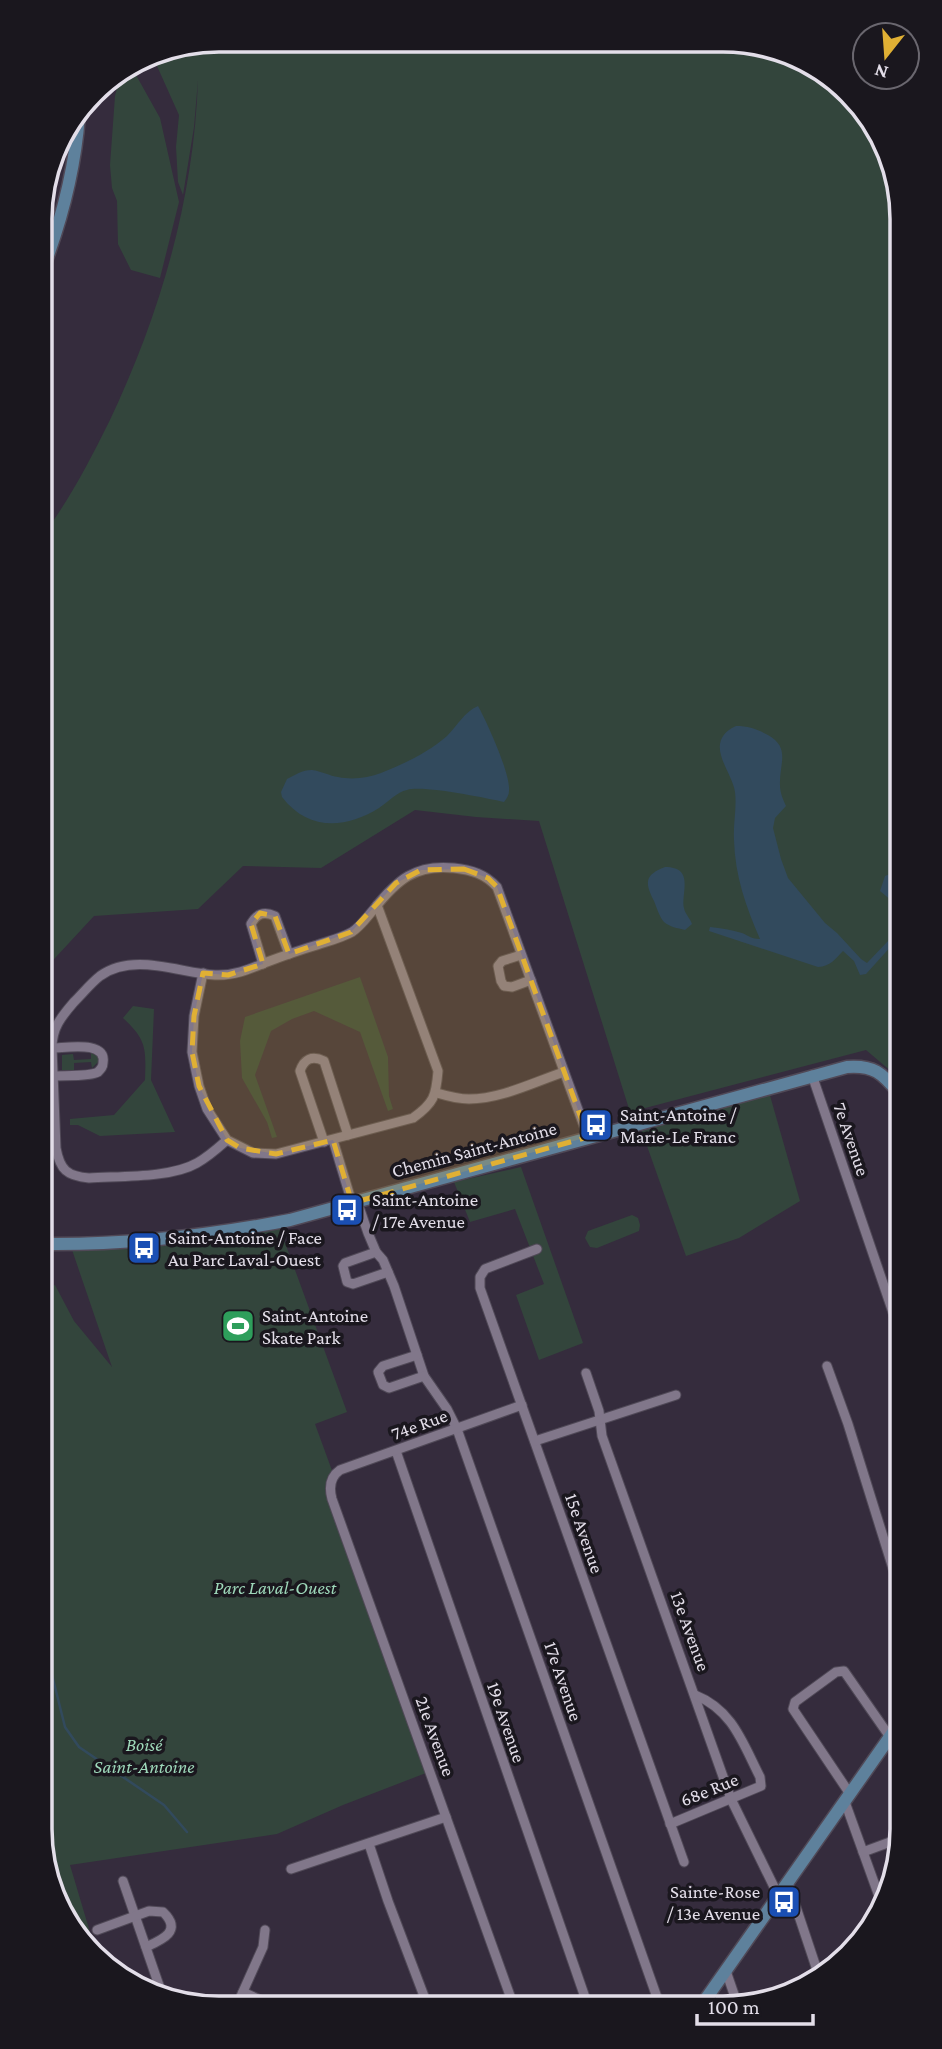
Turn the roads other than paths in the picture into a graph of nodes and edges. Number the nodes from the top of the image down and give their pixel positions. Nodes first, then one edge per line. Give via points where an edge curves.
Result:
1 (76, 135) edge
2 (53, 242) edge
3 (377, 905) junction
4 (289, 954) junction
5 (522, 955) junction
6 (263, 964) junction
7 (202, 974) junction
8 (531, 980) junction
9 (52, 1034) edge
10 (52, 1048) edge
11 (52, 1061) edge
12 (564, 1072) junction
13 (812, 1075) junction
14 (53, 1076) junction
15 (889, 1082) edge
16 (437, 1093) junction
17 (348, 1135) junction
18 (587, 1137) junction
19 (227, 1140) junction
20 (328, 1141) junction
21 (354, 1202) junction
22 (52, 1244) edge
23 (537, 1250) dead end
24 (376, 1252) junction
25 (388, 1272) junction
26 (889, 1302) edge
27 (418, 1354) junction
28 (827, 1366) dead end
29 (586, 1373) dead end
30 (424, 1376) junction
31 (676, 1395) dead end
32 (522, 1405) junction
33 (600, 1421) junction
34 (457, 1429) junction
35 (535, 1441) junction
36 (396, 1451) junction
37 (332, 1480) joint
38 (889, 1556) edge
39 (695, 1695) junction
40 (889, 1736) edge
41 (889, 1738) edge
42 (848, 1798) junction
43 (731, 1799) junction
44 (446, 1816) junction
45 (670, 1824) junction
46 (889, 1843) edge
47 (369, 1844) junction
48 (863, 1852) junction
49 (684, 1861) dead end
50 (290, 1869) dead end
51 (123, 1881) dead end
52 (788, 1883) junction
53 (877, 1892) edge
54 (778, 1895) junction
55 (135, 1916) junction
56 (97, 1930) dead end
57 (265, 1930) dead end
58 (146, 1947) junction
59 (816, 1967) edge
60 (726, 1971) junction
61 (159, 1985) edge
62 (243, 1992) junction
63 (734, 1995) edge
64 (241, 1996) edge
65 (252, 1996) edge
66 (424, 1996) edge
67 (510, 1996) edge
68 (585, 1996) edge
69 (657, 1996) edge
70 (708, 1996) edge

1 - 2 street
3 - 4 street via 351,932
3 - 5 street via 396,883 421,870 450,868 477,873 497,887
3 - 16 street via 438,1071
4 - 6 street
4 - 6 street via 275,916 260,913 251,924
5 - 8 street
5 - 8 street via 502,961 498,966 501,981 512,987
6 - 7 street via 228,975
7 - 9 street via 149,965 102,975 64,1013
7 - 19 street via 192,1037 194,1069 207,1109
8 - 12 street
10 - 14 street via 92,1047 104,1061 96,1073
11 - 14 street
12 - 16 street via 488,1096
12 - 18 street
13 - 15 street, Chemin Saint-Antoine via 861,1066 882,1073
13 - 18 street, Chemin Saint-Antoine
13 - 26 street, 7e Avenue
14 - 19 street via 59,1163 77,1177 183,1170
16 - 17 street via 413,1118
17 - 20 street
17 - 20 street, 17e Avenue via 324,1061 308,1058 300,1071
18 - 21 street, Chemin Saint-Antoine
19 - 20 street via 263,1155
20 - 21 street, 17e Avenue
21 - 22 street, Chemin Saint-Antoine via 290,1220 190,1236
21 - 24 street, 17e Avenue
23 - 32 street, 15e Avenue via 485,1269 480,1283
24 - 25 street, 17e Avenue
24 - 25 street via 345,1263 347,1282
25 - 27 street, 17e Avenue
27 - 30 street, 17e Avenue
27 - 30 street via 378,1372 383,1385 390,1388
28 - 38 street
29 - 33 street, 13e Avenue
30 - 34 street, 17e Avenue
31 - 33 street
32 - 34 street, 74e Rue
32 - 35 street, 15e Avenue
33 - 35 street
33 - 39 street, 13e Avenue
34 - 36 street, 74e Rue
34 - 69 street, 17e Avenue
35 - 45 street, 15e Avenue
36 - 37 street, 74e Rue via 341,1470
36 - 68 street, 19e Avenue
37 - 44 street, 21e Avenue via 332,1499
39 - 43 street, 13e Avenue
39 - 43 street, 68e Rue via 710,1701 731,1721 760,1777 761,1786
40 - 42 street via 844,1671 795,1702 793,1709
41 - 42 street
42 - 48 street
42 - 52 street
43 - 45 street, 68e Rue
43 - 54 street, 13e Avenue
44 - 47 street
44 - 67 street, 21e Avenue
45 - 49 street, 15e Avenue
46 - 48 street
47 - 50 street
47 - 66 street
48 - 53 street
51 - 55 street
52 - 54 street
52 - 59 street
54 - 60 street
55 - 56 street
55 - 58 street
55 - 58 street via 155,1910 169,1917 170,1933
57 - 62 street via 263,1947
58 - 61 street
60 - 63 street
60 - 70 street
62 - 64 street
62 - 65 street

